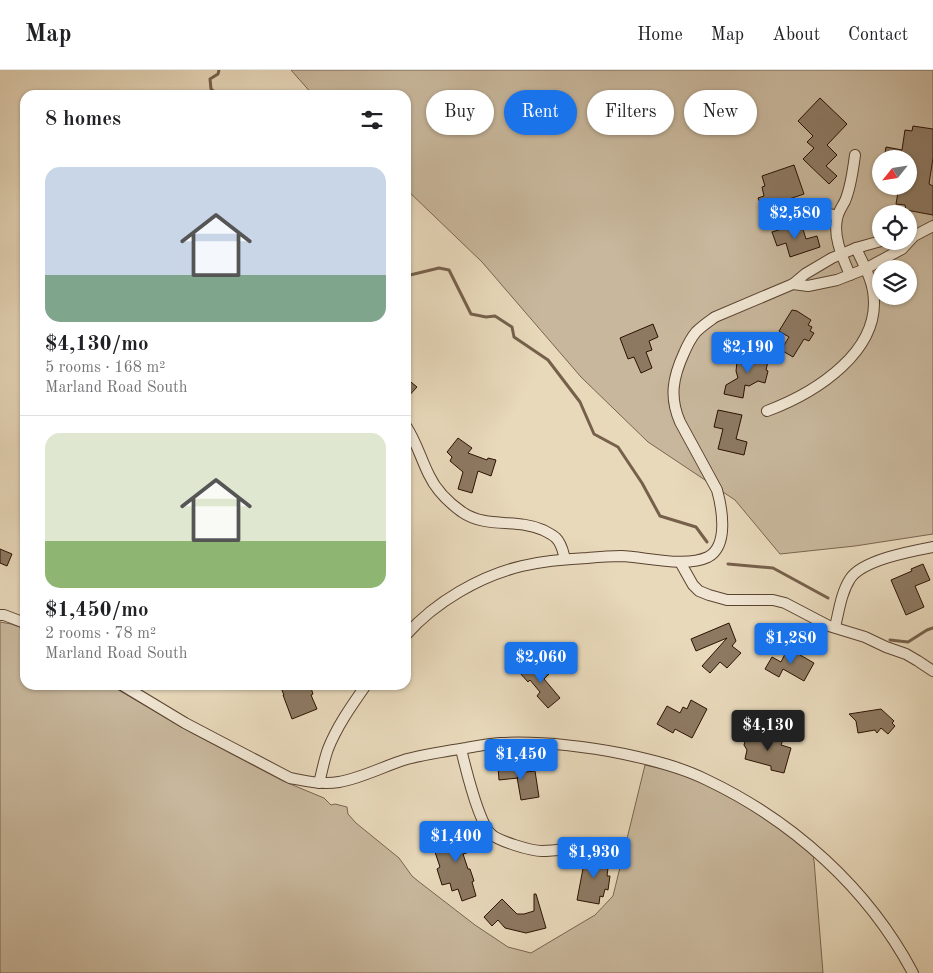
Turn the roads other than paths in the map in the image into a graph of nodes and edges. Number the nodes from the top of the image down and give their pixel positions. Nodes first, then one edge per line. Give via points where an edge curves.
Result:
1 (855, 155) dead end
2 (809, 208) dead end
3 (837, 216) junction
4 (933, 226) edge
5 (917, 233) edge
6 (872, 244) edge
7 (856, 248) junction
8 (900, 250) edge
9 (841, 254) junction
10 (865, 269) junction
11 (850, 275) junction
12 (793, 284) junction
13 (768, 412) dead end
14 (411, 436) edge
15 (933, 547) edge
16 (565, 559) junction
17 (680, 562) junction
18 (0, 616) edge
19 (20, 621) edge
20 (835, 627) junction
21 (411, 629) edge
22 (933, 671) edge
23 (130, 690) edge
24 (363, 690) edge
25 (461, 749) junction
26 (319, 783) junction
27 (566, 849) dead end
28 (913, 973) edge

1 - 3 street via 848,191
2 - 3 street
3 - 9 street via 836,234
4 - 5 street
6 - 7 street
7 - 9 street
7 - 10 street
8 - 10 street
9 - 11 street
9 - 12 street
10 - 11 street
10 - 13 street via 873,290 874,316 859,348 821,384
11 - 12 street via 808,286
12 - 17 street via 704,324 679,365 673,392 676,412 717,490 722,520 722,533 710,556
14 - 16 street via 434,484 462,512 480,520 536,527 556,538
15 - 20 street via 891,557 853,575
16 - 17 street via 621,556
16 - 21 street via 502,572 453,596
17 - 20 street via 699,591 727,600 785,603
18 - 19 street
20 - 22 street via 906,654
23 - 26 street via 185,723 290,778
24 - 26 street via 333,736
25 - 26 street via 407,759 338,782
25 - 27 street via 482,817 491,834 540,851
25 - 28 street via 499,743 560,744 655,761 705,779 773,818 820,855 872,910

